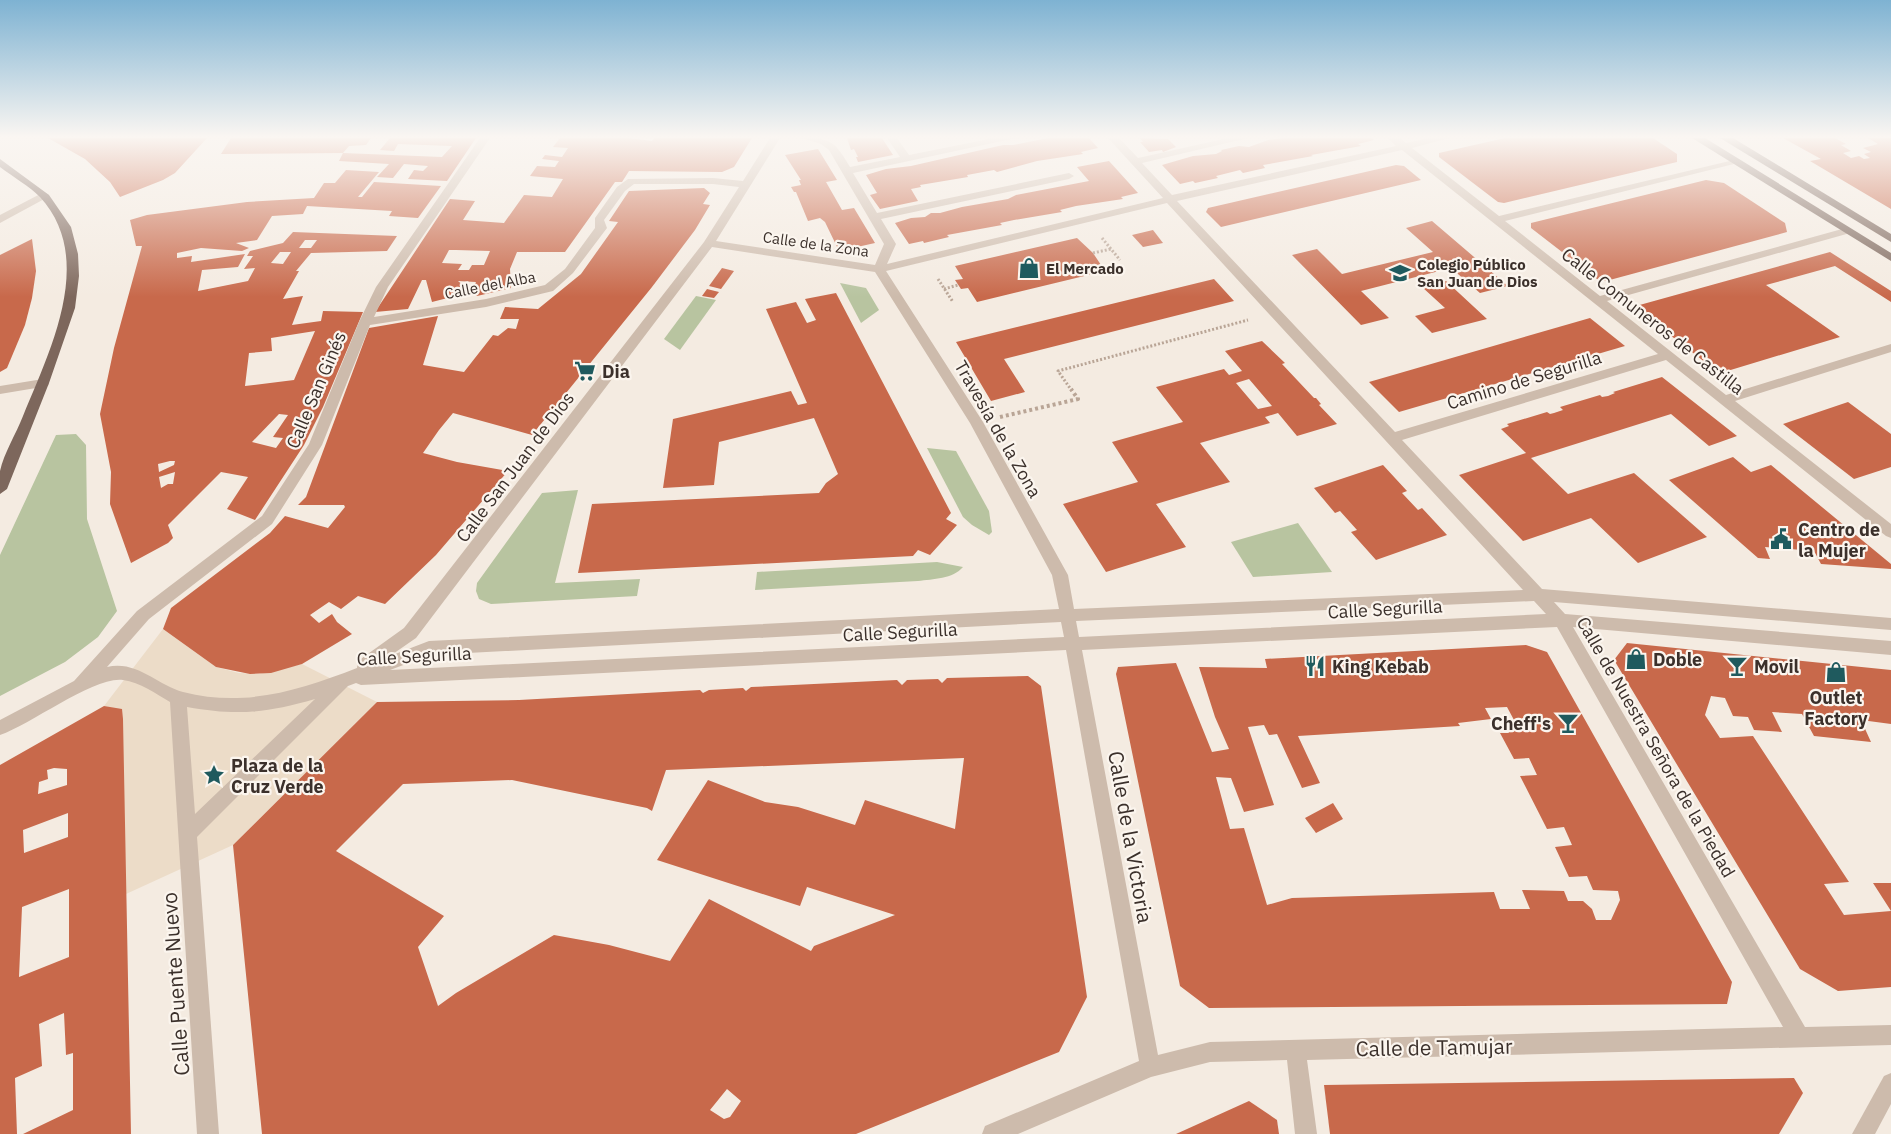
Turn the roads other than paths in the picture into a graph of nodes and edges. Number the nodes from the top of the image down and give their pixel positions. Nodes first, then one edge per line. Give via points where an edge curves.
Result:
1 (39, 191) edge
2 (448, 191) edge
3 (620, 191) edge
4 (741, 191) edge
5 (859, 191) edge
6 (998, 191) edge
7 (1163, 191) edge
8 (1207, 191) edge
9 (1459, 191) edge
10 (1613, 191) edge
11 (1782, 191) edge
12 (1812, 191) edge
13 (44, 195) junction
14 (1171, 199) junction
15 (875, 217) junction
16 (0, 220) edge
17 (1496, 220) junction
18 (1846, 231) junction
19 (1891, 239) edge
20 (709, 243) junction
21 (1891, 258) edge
22 (879, 269) junction
23 (1598, 300) junction
24 (365, 322) junction
25 (1891, 348) edge
26 (1666, 356) junction
27 (43, 383) junction
28 (0, 390) edge
29 (1724, 400) junction
30 (1392, 438) junction
31 (0, 489) edge
32 (1891, 532) edge
33 (1538, 595) junction
34 (1069, 615) junction
35 (1561, 620) junction
36 (1891, 624) edge
37 (1073, 643) junction
38 (1891, 648) edge
39 (346, 679) junction
40 (80, 686) junction
41 (178, 698) junction
42 (0, 728) edge
43 (189, 832) junction
44 (1891, 1035) edge
45 (1800, 1038) junction
46 (1296, 1051) junction
47 (1150, 1067) junction
48 (1891, 1083) edge
49 (208, 1134) edge
50 (993, 1134) edge
51 (1306, 1134) edge
52 (1863, 1134) edge

1 - 13 main road
2 - 24 street, Calle San Ginés via 382,287
3 - 24 street, Calle del Alba via 599,220 600,228 569,271 549,288 486,303
4 - 20 street, Calle San Juan de Dios
5 - 15 street
6 - 15 street
7 - 14 street, Calle de Nuestra Señora de la Piedad
8 - 14 street, Calle de la Zona
9 - 17 street, Calle Comuneros de Castilla
10 - 17 street
11 - 18 main road
12 - 19 main road
13 - 16 street
13 - 27 main road via 65,227 73,276 69,308
14 - 22 street, Calle de la Zona
14 - 30 street, Calle de Nuestra Señora de la Piedad
15 - 22 street via 891,244
17 - 23 street, Calle Comuneros de Castilla
18 - 21 main road
18 - 23 street
20 - 22 street, Calle de la Zona
20 - 39 street, Calle San Juan de Dios via 410,633
22 - 34 street, Travesía de la Zona via 976,422 1060,575
23 - 26 street, Calle Comuneros de Castilla
24 - 40 street, Calle San Ginés via 315,445 267,520 143,615
25 - 29 street
26 - 29 street, Calle Comuneros de Castilla
26 - 30 street, Camino de Segurilla
27 - 28 street
27 - 31 main road
29 - 32 street, Calle Comuneros de Castilla
30 - 33 street, Calle de Nuestra Señora de la Piedad
33 - 34 street, Calle Segurilla
33 - 35 street, Calle de Nuestra Señora de la Piedad
33 - 36 street, Calle Segurilla
34 - 37 street, Calle de la Victoria
34 - 39 street, Calle Segurilla via 429,648
35 - 37 street, Calle Segurilla
35 - 38 street, Calle Segurilla
35 - 45 street, Calle de Nuestra Señora de la Piedad
37 - 39 street, Calle Segurilla
37 - 47 street, Calle de la Victoria
39 - 41 street via 314,692 249,706 211,705
39 - 43 street
40 - 41 street via 108,673 130,672
40 - 42 street, Calle San Ginés
41 - 43 street
43 - 49 street, Calle Puente Nuevo
44 - 45 street, Calle de Tamujar
45 - 46 street, Calle de Tamujar
46 - 47 street, Calle de Tamujar via 1210,1052
46 - 51 street
47 - 50 street, Calle de Tamujar
48 - 52 street

